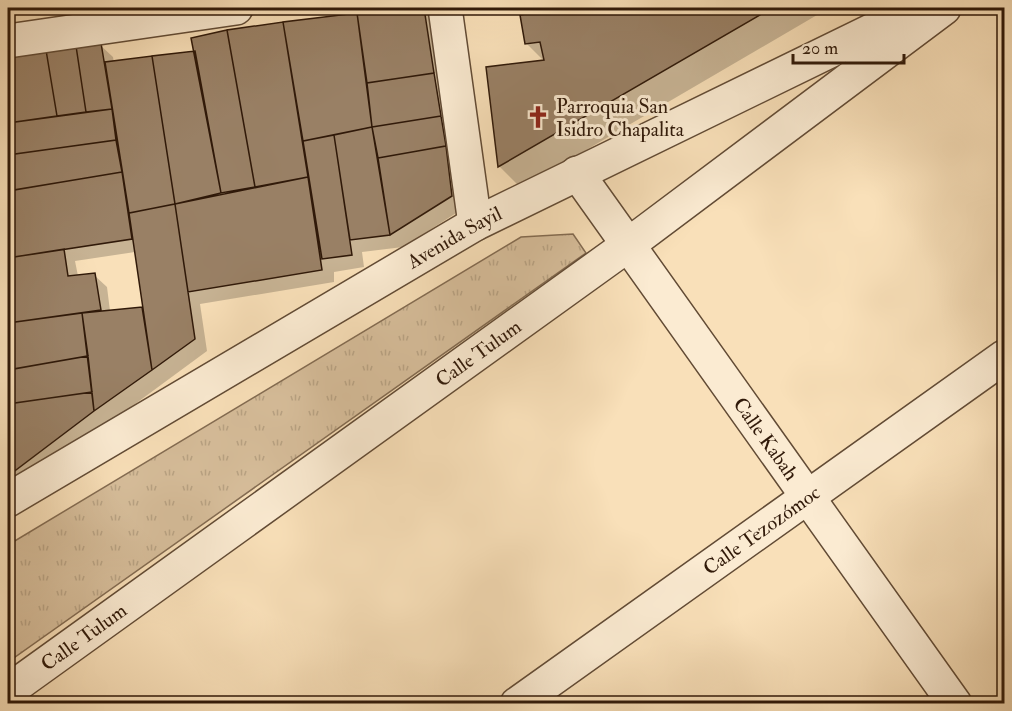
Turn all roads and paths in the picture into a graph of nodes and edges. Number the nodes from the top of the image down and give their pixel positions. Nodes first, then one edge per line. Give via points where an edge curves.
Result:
1 (236, 8) edge
2 (445, 8) edge
3 (918, 8) edge
4 (944, 8) edge
5 (8, 40) edge
6 (577, 172) junction
7 (475, 224) junction
8 (628, 245) junction
9 (1005, 357) edge
10 (807, 496) junction
11 (8, 500) edge
12 (8, 691) edge
13 (517, 704) edge
14 (954, 704) edge

1 - 5 street
2 - 7 street
3 - 6 street, Avenida Sayil
4 - 8 street, Calle Tulum
6 - 7 street, Avenida Sayil
6 - 8 street, Calle Kabah
7 - 11 street, Avenida Sayil
8 - 10 street, Calle Kabah
8 - 12 street, Calle Tulum
9 - 10 street, Calle Tezozómoc
10 - 13 street, Calle Tezozómoc
10 - 14 street, Calle Kabah

